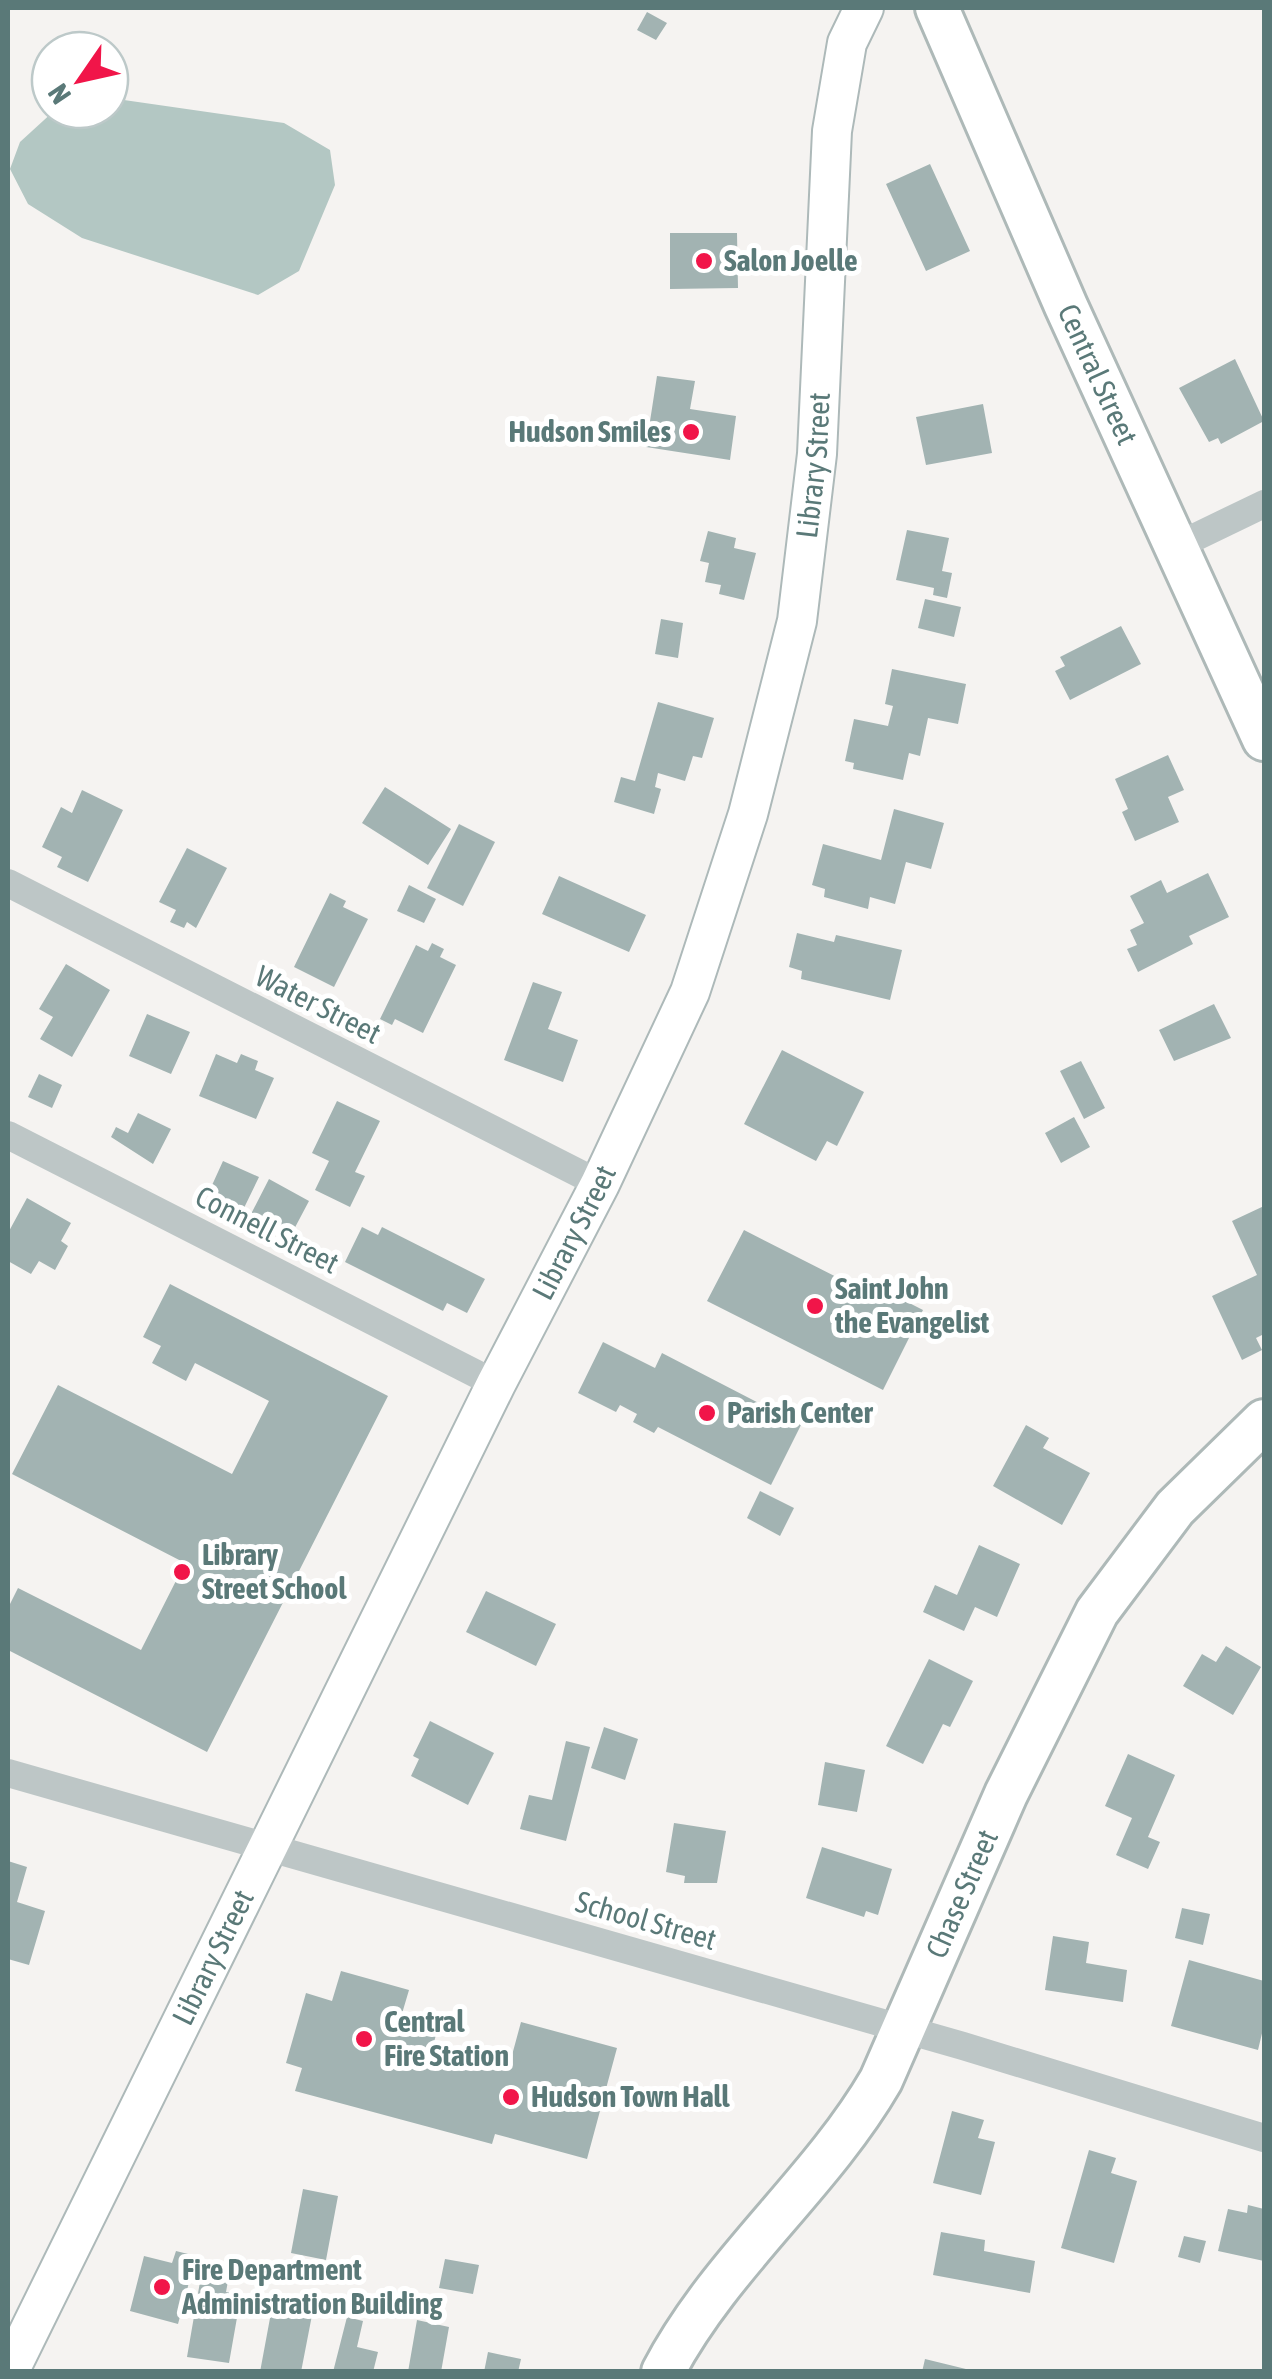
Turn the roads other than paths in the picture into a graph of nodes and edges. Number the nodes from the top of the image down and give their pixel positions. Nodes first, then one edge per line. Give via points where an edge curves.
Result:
1 (864, 8) edge
2 (938, 8) edge
3 (1264, 504) edge
4 (1175, 547) junction
5 (1264, 739) edge
6 (8, 883) edge
7 (8, 1134) edge
8 (600, 1184) junction
9 (496, 1384) junction
10 (1264, 1421) edge
11 (8, 1772) edge
12 (268, 1847) junction
13 (902, 2028) junction
14 (1264, 2138) edge
15 (10, 2372) edge
16 (664, 2372) edge

1 - 8 street, Library Street via 846,43 832,131 817,454 797,622 712,930 667,1048
2 - 4 main road, Central Street
3 - 4 street
4 - 5 main road, Central Street
6 - 8 street, Water Street
7 - 9 street, Connell Street
8 - 9 street, Library Street
9 - 12 street, Library Street
10 - 13 main road, Chase Street via 1174,1508 1097,1612 1006,1794
11 - 12 street, School Street
12 - 13 street, School Street
12 - 15 street, Library Street
13 - 14 street, School Street
13 - 16 main road, Chase Street via 858,2120 710,2298

